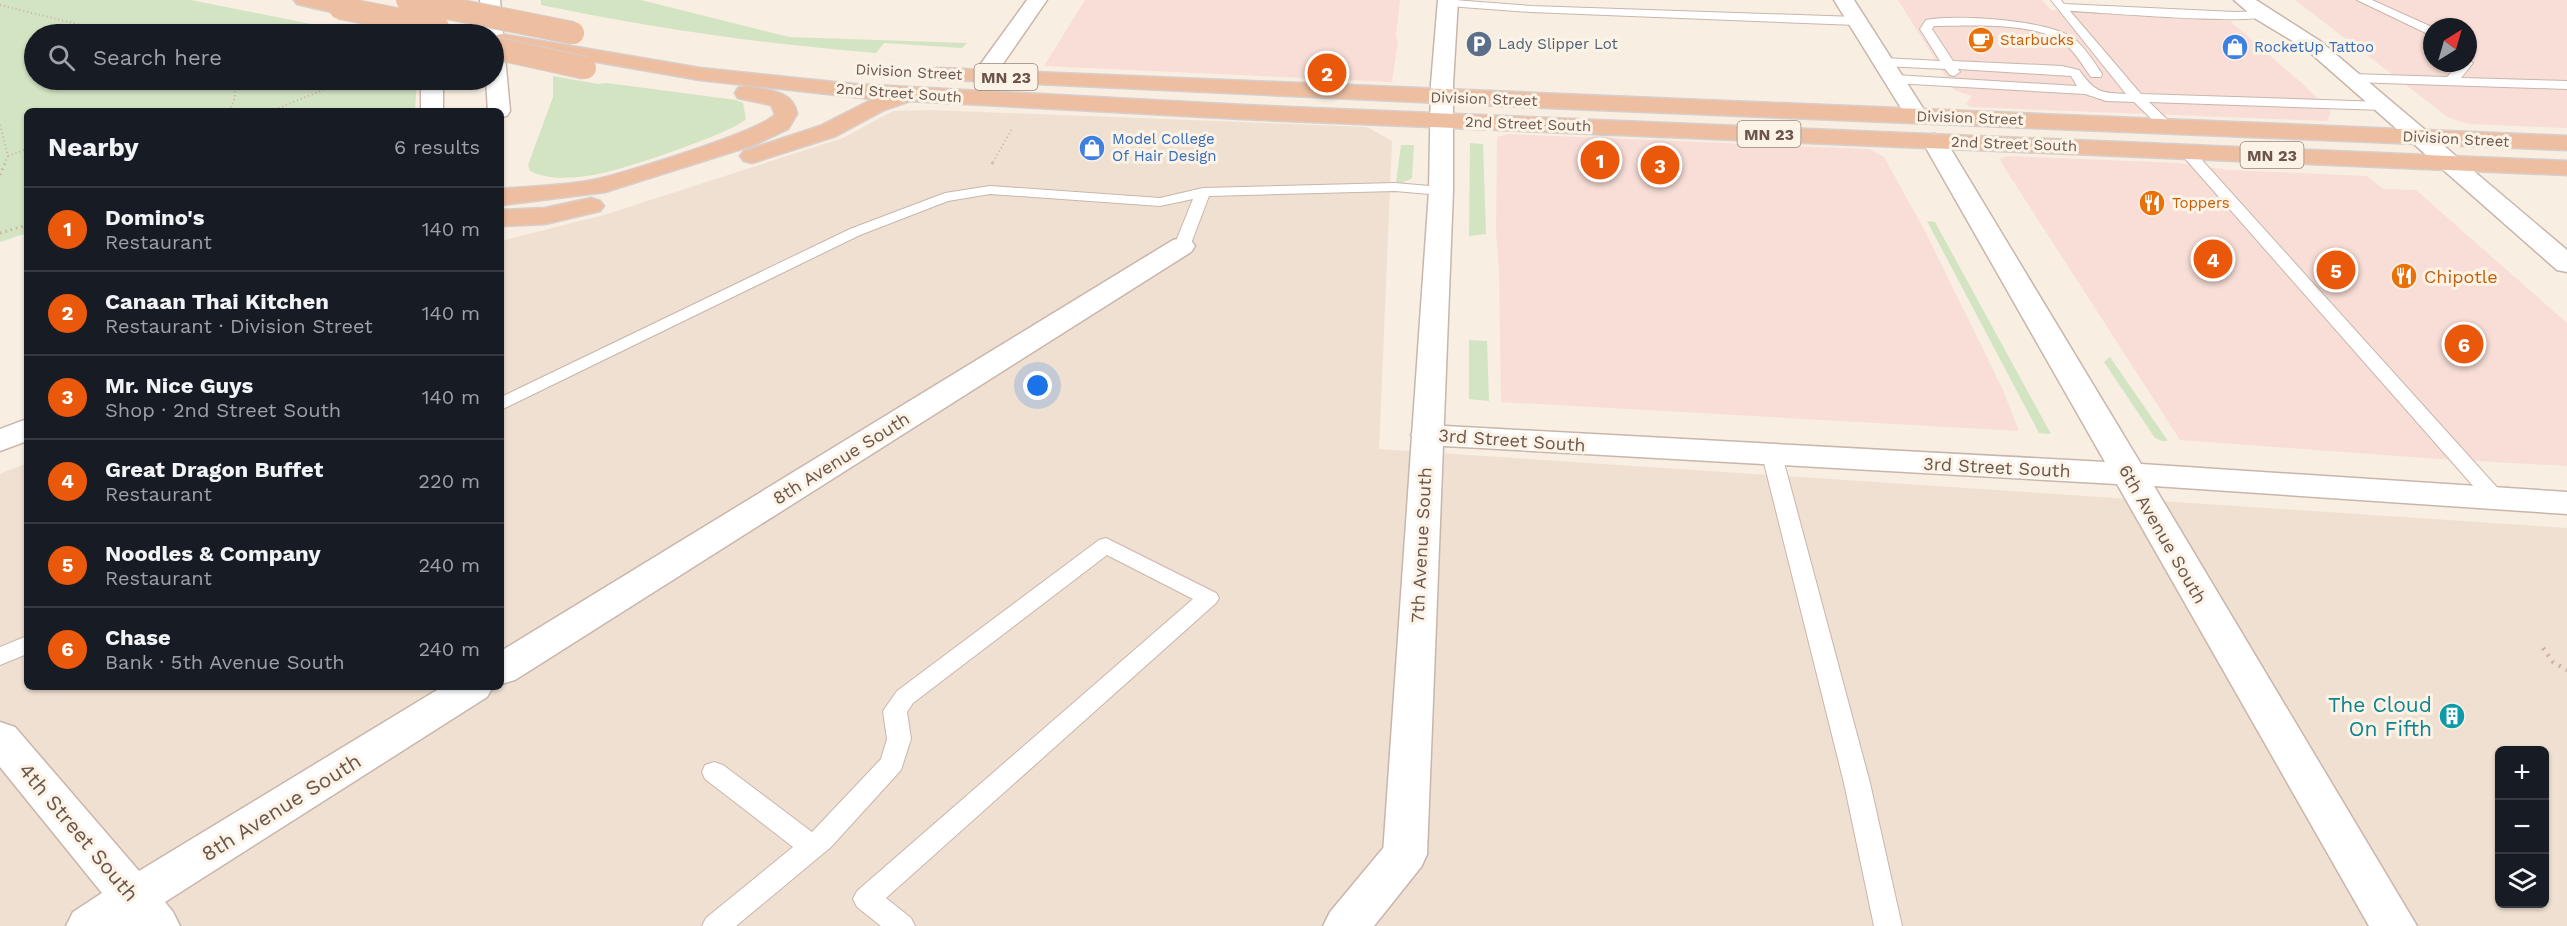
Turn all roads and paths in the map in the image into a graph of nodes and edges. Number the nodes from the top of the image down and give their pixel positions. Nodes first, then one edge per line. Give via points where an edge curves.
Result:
1 (304, 0) edge
2 (407, 0) edge
3 (432, 0) edge
4 (490, 0) edge
5 (1036, 0) edge
6 (1844, 0) edge
7 (2244, 0) edge
8 (2363, 0) edge
9 (1448, 1) edge
10 (2059, 3) edge
11 (0, 5) edge
12 (2263, 15) junction
13 (1856, 21) junction
14 (77, 24) edge
15 (419, 24) edge
16 (432, 24) edge
17 (492, 24) edge
18 (2423, 28) edge
19 (504, 39) edge
20 (504, 49) edge
21 (582, 61) junction
22 (769, 61) dead end
23 (1949, 64) junction
24 (1889, 70) junction
25 (2459, 72) edge
26 (2075, 73) junction
27 (2096, 74) junction
28 (983, 76) junction
29 (2117, 76) junction
30 (2352, 78) junction
31 (2451, 81) junction
32 (914, 83) junction
33 (1962, 84) junction
34 (2567, 85) edge
35 (235, 90) edge
36 (323, 90) edge
37 (432, 90) edge
38 (497, 90) edge
39 (2087, 90) junction
40 (2136, 97) junction
41 (2383, 106) junction
42 (230, 108) edge
43 (278, 108) edge
44 (432, 108) edge
45 (499, 108) edge
46 (1442, 109) junction
47 (1016, 123) dead end
48 (0, 125) edge
49 (2167, 126) junction
50 (1926, 128) junction
51 (2418, 137) junction
52 (2567, 143) edge
53 (24, 150) edge
54 (2187, 152) junction
55 (8, 156) junction
56 (2448, 163) junction
57 (2567, 168) edge
58 (0, 175) edge
59 (1441, 190) junction
60 (1203, 192) junction
61 (974, 193) junction
62 (504, 197) edge
63 (504, 218) edge
64 (24, 226) edge
65 (0, 234) edge
66 (1182, 246) joint
67 (2567, 264) edge
68 (504, 403) edge
69 (24, 430) edge
70 (1427, 435) junction
71 (0, 441) edge
72 (1772, 455) junction
73 (2128, 474) junction
74 (2496, 499) junction
75 (2567, 503) edge
76 (24, 645) edge
77 (2543, 648) dead end
78 (0, 657) edge
79 (504, 668) edge
80 (2567, 670) edge
81 (469, 690) edge
82 (0, 738) edge
83 (714, 772) dead end
84 (812, 847) junction
85 (146, 912) edge
86 (89, 926) edge
87 (716, 926) edge
88 (901, 926) edge
89 (1346, 926) edge
90 (1888, 926) edge
91 (2394, 926) edge

1 - 15 highway, bridge
2 - 22 highway, bridge via 573,33
3 - 16 street
4 - 17 street
5 - 28 street
6 - 13 street, 6th Avenue South
7 - 12 street
8 - 18 lane
9 - 13 lane via 1531,9
9 - 46 street, 7th Avenue South
10 - 12 lane
10 - 29 lane
11 - 14 path
12 - 30 street via 2313,45
13 - 24 street, 6th Avenue South
19 - 21 highway, 2nd Street South / MN 23
20 - 21 highway, bridge
21 - 32 highway, 2nd Street South / MN 23 via 789,85
21 - 62 highway via 761,95 779,100 786,114 780,124 763,134 596,187
23 - 24 lane
23 - 26 lane
23 - 27 lane via 1926,29 1930,23 2021,26 2051,32 2068,39
23 - 33 lane
24 - 33 lane
24 - 50 street, 6th Avenue South
25 - 31 lane
26 - 27 lane
26 - 39 lane
27 - 29 lane
28 - 32 highway, Division Street / MN 23
28 - 46 highway, Division Street / MN 23
29 - 40 lane
30 - 31 lane
30 - 41 street
31 - 34 lane
32 - 46 highway, 2nd Street South / MN 23
32 - 63 highway via 828,131 577,210
33 - 39 lane
35 - 42 path
36 - 43 path
37 - 44 street
38 - 45 street
39 - 40 lane via 2106,97
40 - 41 lane
40 - 49 lane
41 - 51 street
46 - 50 highway, 2nd Street South / MN 23
46 - 59 street, 7th Avenue South
47 - 61 path
48 - 55 path
49 - 50 highway, Division Street / MN 23
49 - 51 highway, Division Street / MN 23
50 - 54 highway, 2nd Street South / MN 23
50 - 73 street, 6th Avenue South
51 - 52 highway, Division Street / MN 23
51 - 56 street
53 - 55 path
54 - 56 highway, 2nd Street South / MN 23
54 - 74 lane
55 - 58 path
56 - 57 highway, 2nd Street South / MN 23
56 - 67 street
59 - 60 lane via 1395,187
59 - 70 street, 7th Avenue South
60 - 61 lane via 1160,202 1030,191
60 - 66 lane
61 - 68 lane via 945,197 855,232
64 - 65 path
66 - 79 street, 8th Avenue South
69 - 71 street
70 - 72 street, 3rd Street South
70 - 89 street, 7th Avenue South via 1405,854
72 - 73 street, 3rd Street South
72 - 90 lane via 1857,783
73 - 74 street, 3rd Street South
73 - 91 street, 6th Avenue South
74 - 75 street, 3rd Street South
76 - 78 lane
77 - 80 path via 2553,662
81 - 85 street, 8th Avenue South
82 - 85 street, 4th Street South
83 - 84 lane
84 - 87 lane
84 - 88 lane via 892,763 899,738 895,711 905,697 1106,545 1208,598 867,899
85 - 86 street, 8th Avenue South

